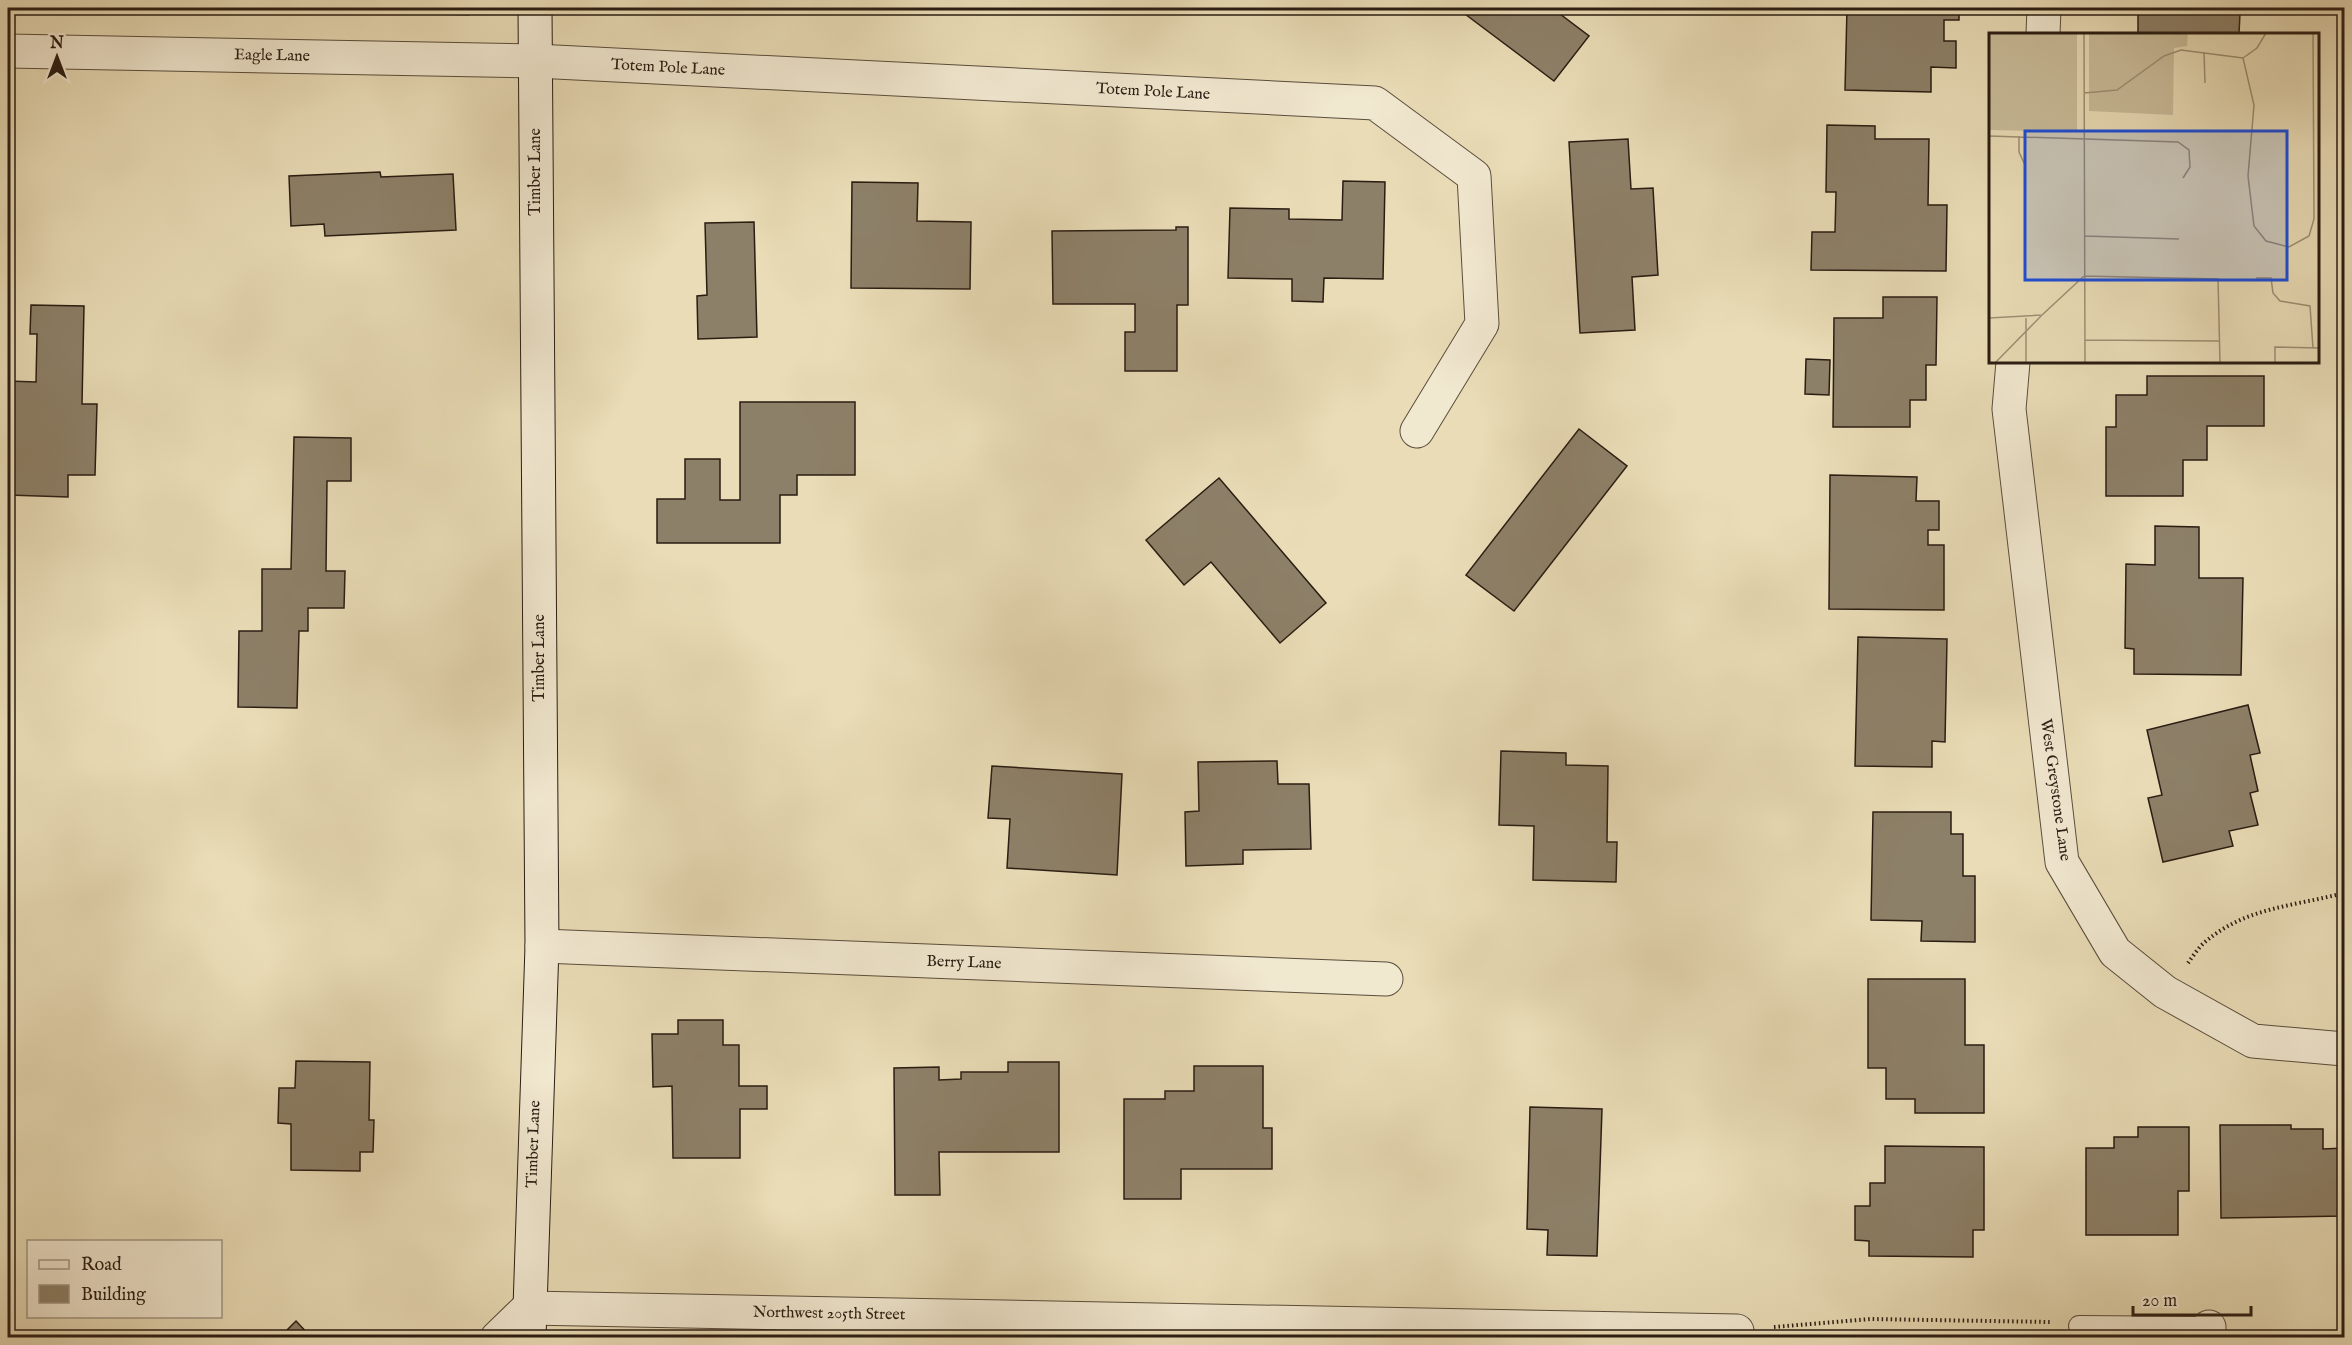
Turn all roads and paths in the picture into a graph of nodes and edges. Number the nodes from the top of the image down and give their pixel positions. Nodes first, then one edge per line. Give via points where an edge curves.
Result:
1 (535, 8) edge
2 (2044, 8) edge
3 (2043, 33) edge
4 (8, 51) edge
5 (536, 62) junction
6 (2013, 363) edge
7 (1417, 430) dead end
8 (2344, 893) edge
9 (542, 946) junction
10 (1386, 979) dead end
11 (2165, 992) junction
12 (2344, 1049) edge
13 (528, 1323) edge
14 (2079, 1326) joint
15 (2209, 1332) edge
16 (1737, 1334) edge
17 (496, 1338) edge

1 - 5 street, Timber Lane
2 - 3 street
4 - 5 street, Eagle Lane
5 - 7 street, Totem Pole Lane via 1375,103 1474,176 1482,324
5 - 9 street, Timber Lane
6 - 11 street, West Greystone Lane via 2008,410 2062,862 2115,952
8 - 11 path via 2286,904 2236,921 2204,942
9 - 10 street, Berry Lane
9 - 13 street, Timber Lane
11 - 12 street, West Greystone Lane via 2253,1041
13 - 16 street, Northwest 205th Street
13 - 17 street
14 - 15 lane
14 - 16 path via 1870,1319

